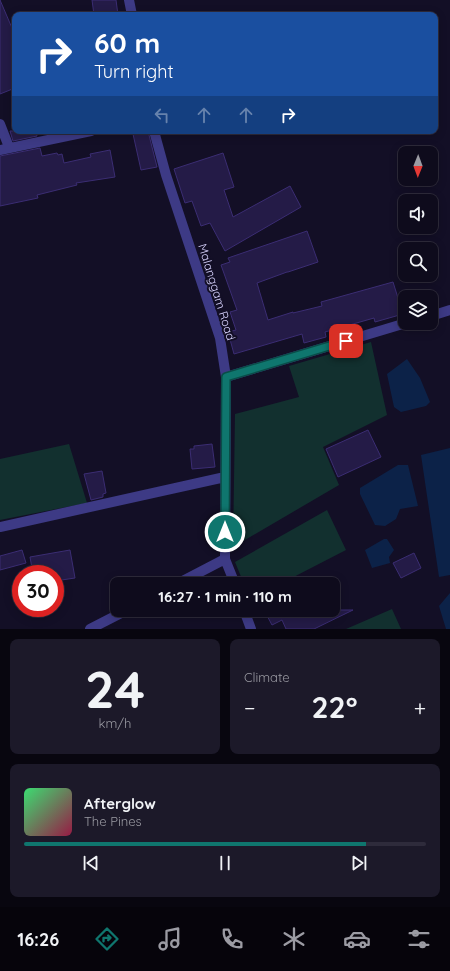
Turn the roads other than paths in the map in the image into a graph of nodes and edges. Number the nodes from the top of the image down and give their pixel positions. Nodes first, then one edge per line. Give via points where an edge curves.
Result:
1 (129, 0) edge
2 (131, 12) edge
3 (0, 124) edge
4 (77, 134) edge
5 (155, 134) edge
6 (5, 149) edge
7 (450, 310) edge
8 (438, 314) edge
9 (398, 325) edge
10 (226, 377) junction
11 (225, 477) junction
12 (0, 527) edge
13 (225, 559) junction
14 (190, 577) edge
15 (231, 577) edge
16 (113, 617) edge
17 (247, 617) edge
18 (90, 629) edge
19 (251, 629) edge

1 - 2 street
3 - 6 street
4 - 6 street
5 - 10 street, Malanggam Road via 220,338
7 - 8 street
9 - 10 street
10 - 11 street, Malanggam Road
11 - 12 street
11 - 13 street, Malanggam Road
13 - 14 street
13 - 15 street, Malanggam Road
16 - 18 street
17 - 19 street

